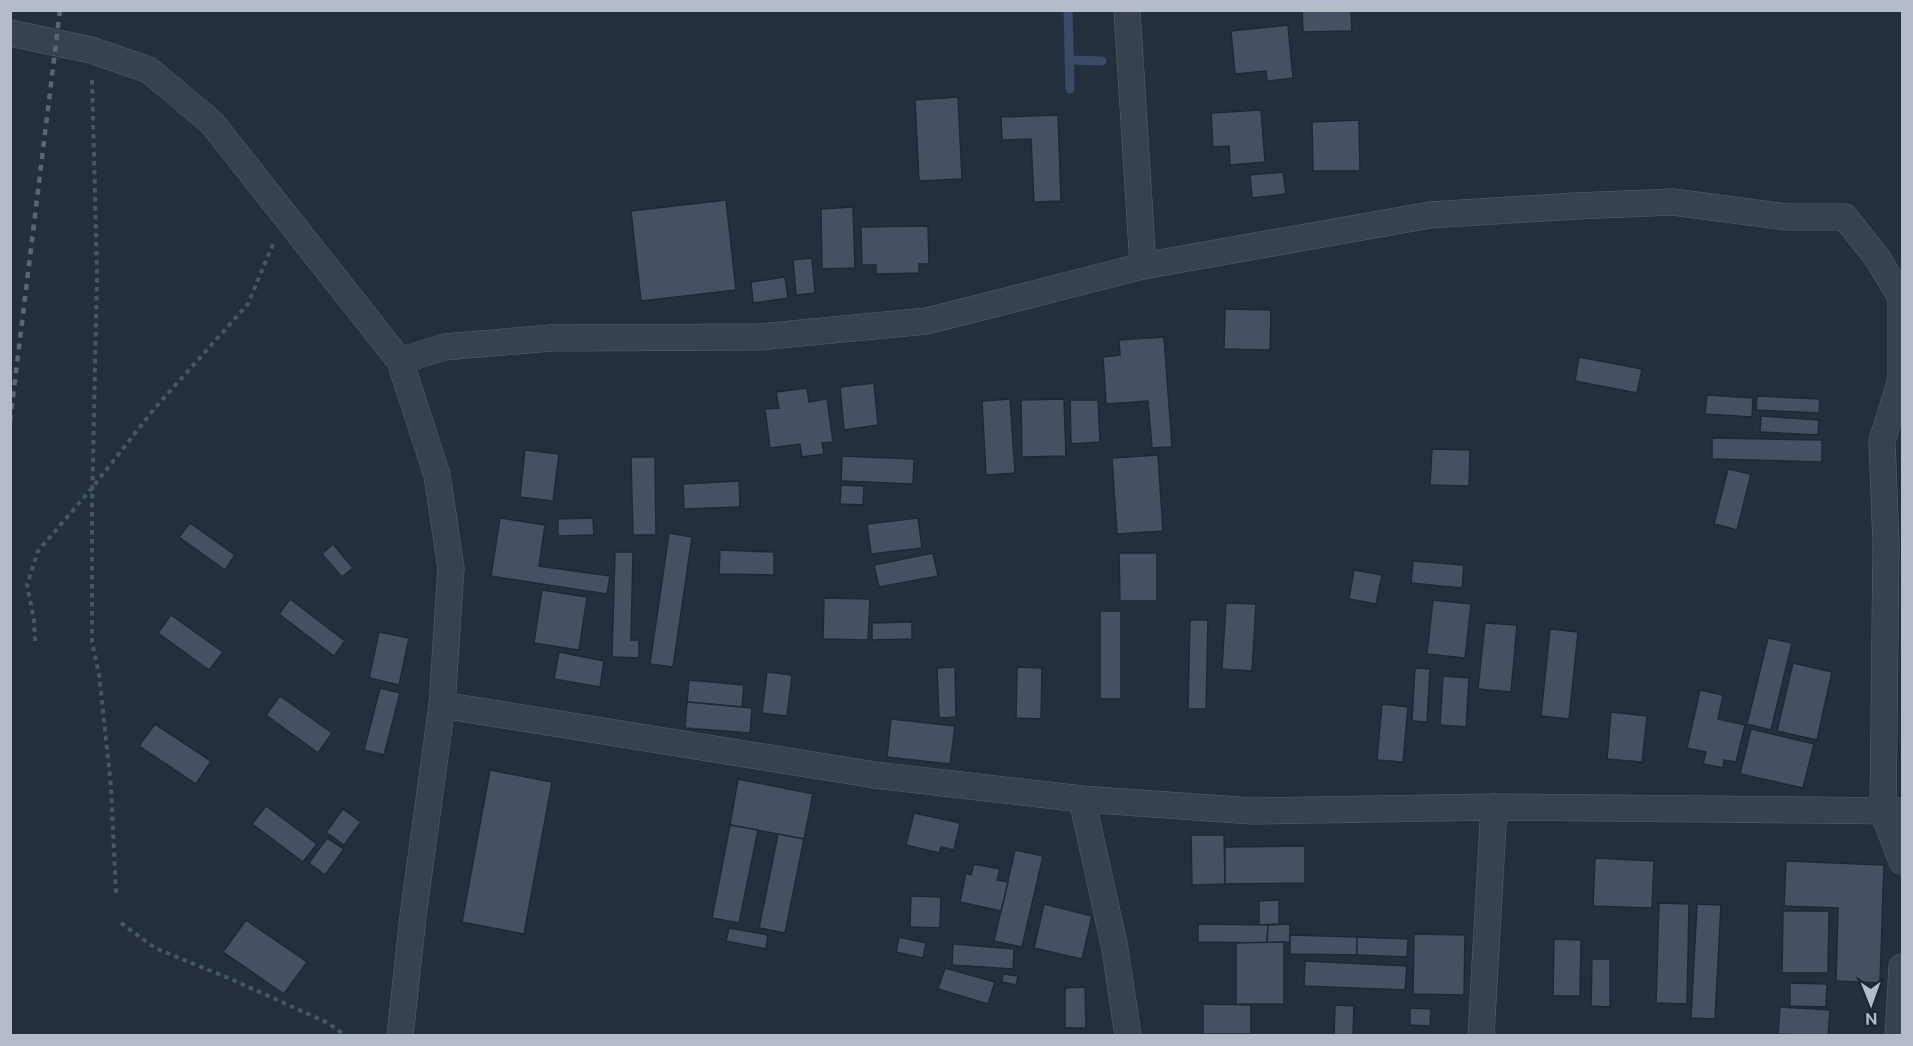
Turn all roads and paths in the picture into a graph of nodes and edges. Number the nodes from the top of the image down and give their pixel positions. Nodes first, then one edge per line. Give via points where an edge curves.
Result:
1 (1127, 10) edge
2 (10, 33) edge
3 (91, 50) junction
4 (285, 216) junction
5 (1143, 266) junction
6 (1902, 297) edge
7 (400, 360) junction
8 (92, 488) junction
9 (35, 641) dead end
10 (442, 705) junction
11 (1082, 799) junction
12 (1494, 807) junction
13 (1893, 811) edge
14 (1902, 861) edge
15 (116, 894) dead end
16 (121, 923) dead end
17 (1902, 967) edge
18 (346, 1035) edge
19 (400, 1035) edge
20 (1128, 1035) edge
21 (1481, 1035) edge
22 (1898, 1035) edge

1 - 5 street
2 - 3 street
3 - 4 street via 149,70 212,123
3 - 8 path via 97,273
4 - 7 street
4 - 8 path via 248,304 154,409
5 - 6 street via 1430,215 1672,202 1787,217 1845,217
5 - 7 street via 927,321 759,337 541,339 444,347
6 - 13 street via 1901,380 1882,441
7 - 10 street via 437,475 451,568
8 - 9 path via 38,551 27,585
8 - 15 path via 92,642 111,786
10 - 11 street via 875,775
10 - 19 street
11 - 12 street via 1252,811
11 - 20 street via 1115,949
12 - 13 street
12 - 21 street
13 - 14 street
16 - 18 path via 155,948 243,984
17 - 22 street

